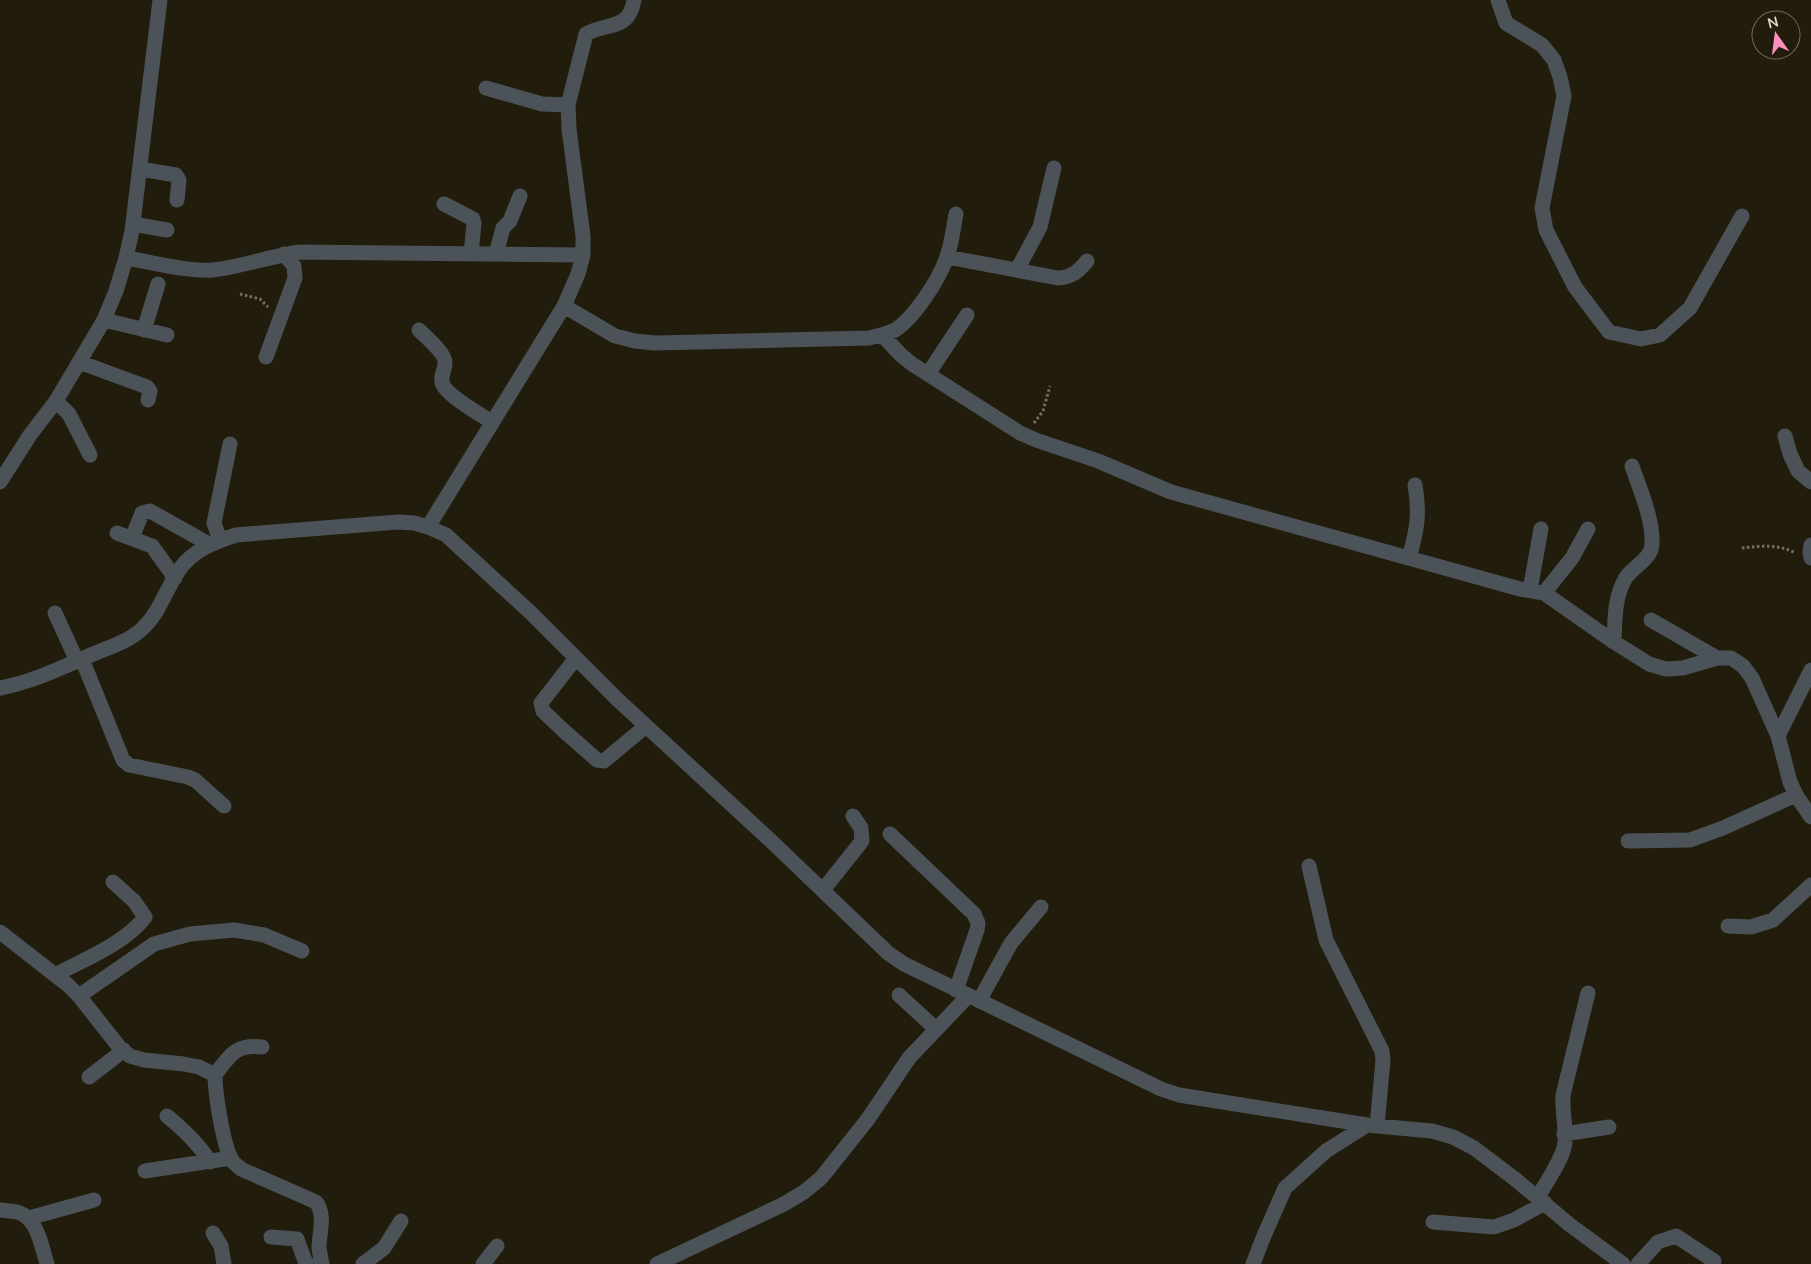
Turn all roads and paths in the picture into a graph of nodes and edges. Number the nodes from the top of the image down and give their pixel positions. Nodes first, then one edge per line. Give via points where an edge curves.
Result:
1 (160, 0) edge
2 (634, 0) edge
3 (1498, 0) edge
4 (486, 88) dead end
5 (568, 106) junction
6 (1054, 168) dead end
7 (140, 169) junction
8 (520, 196) dead end
9 (177, 200) dead end
10 (444, 204) dead end
11 (956, 214) dead end
12 (1742, 216) dead end
13 (133, 224) junction
14 (167, 230) dead end
15 (284, 254) junction
16 (471, 254) junction
17 (496, 254) junction
18 (582, 255) junction
19 (947, 257) junction
20 (126, 258) junction
21 (1088, 261) dead end
22 (1017, 270) junction
23 (158, 284) dead end
24 (240, 294) dead end
25 (564, 306) junction
26 (967, 315) dead end
27 (104, 320) junction
28 (279, 321) junction
29 (144, 330) junction
30 (419, 330) dead end
31 (167, 335) dead end
32 (882, 335) junction
33 (266, 356) dead end
34 (79, 362) junction
35 (928, 374) junction
36 (1050, 386) dead end
37 (148, 400) dead end
38 (56, 401) junction
39 (492, 422) junction
40 (1025, 435) junction
41 (1785, 436) dead end
42 (230, 444) dead end
43 (90, 454) dead end
44 (1632, 466) dead end
45 (0, 482) edge
46 (1811, 482) edge
47 (1415, 485) dead end
48 (428, 527) junction
49 (1541, 529) dead end
50 (1588, 529) dead end
51 (117, 533) dead end
52 (132, 538) junction
53 (215, 542) junction
54 (1811, 545) edge
55 (1742, 548) dead end
56 (1796, 554) dead end
57 (1410, 558) junction
58 (1811, 558) edge
59 (175, 578) junction
60 (1537, 592) junction
61 (55, 613) dead end
62 (1651, 620) dead end
63 (1614, 642) junction
64 (576, 658) junction
65 (1717, 658) junction
66 (77, 661) junction
67 (1811, 670) edge
68 (0, 688) edge
69 (646, 726) junction
70 (1778, 736) junction
71 (1796, 795) junction
72 (224, 806) dead end
73 (853, 816) dead end
74 (1811, 817) edge
75 (890, 834) dead end
76 (1628, 841) dead end
77 (1309, 866) dead end
78 (113, 882) dead end
79 (1811, 885) edge
80 (822, 890) junction
81 (1041, 907) dead end
82 (1728, 926) dead end
83 (0, 932) edge
84 (302, 951) dead end
85 (55, 975) junction
86 (1588, 992) dead end
87 (899, 995) dead end
88 (79, 996) junction
89 (968, 996) junction
90 (936, 1029) junction
91 (262, 1047) dead end
92 (124, 1050) junction
93 (215, 1075) junction
94 (89, 1077) dead end
95 (167, 1116) dead end
96 (1372, 1125) junction
97 (1609, 1127) dead end
98 (1564, 1134) junction
99 (231, 1158) junction
100 (210, 1162) junction
101 (145, 1171) dead end
102 (94, 1200) dead end
103 (1541, 1200) junction
104 (0, 1210) edge
105 (29, 1218) junction
106 (401, 1221) dead end
107 (1434, 1222) dead end
108 (213, 1233) dead end
109 (271, 1237) dead end
110 (497, 1246) dead end
111 (1714, 1261) dead end
112 (47, 1264) edge
113 (224, 1264) edge
114 (308, 1264) edge
115 (322, 1264) edge
116 (362, 1264) edge
117 (483, 1264) edge
118 (657, 1264) edge
119 (1253, 1264) edge
120 (1623, 1264) edge
121 (1638, 1264) edge

1 - 7 street
2 - 5 street via 628,15 620,23 593,29 586,34
3 - 12 street via 1506,23 1542,45 1554,60 1560,77 1564,96 1542,208 1546,230 1575,287 1609,332 1641,340 1660,335 1690,308
4 - 5 street via 542,104
5 - 18 street via 583,236
6 - 22 street via 1040,227
7 - 9 street via 176,175 179,180
7 - 13 street
8 - 17 street via 510,221 503,228
10 - 16 street via 473,219
11 - 19 street
13 - 14 street
13 - 20 street
15 - 16 street
15 - 20 street via 214,270
15 - 28 street via 294,266 295,278
16 - 17 street
17 - 18 street
18 - 25 street via 578,274
19 - 22 street
19 - 32 street via 916,310 905,322
20 - 27 street
21 - 22 street via 1068,277
23 - 29 street
24 - 28 path via 260,299
25 - 32 street via 615,336 655,343 869,338
25 - 39 street
26 - 35 street
27 - 29 street
27 - 34 street
28 - 33 street
29 - 31 street
30 - 39 street via 444,359 441,377 447,392
32 - 35 street via 901,355
34 - 37 street via 147,388 150,392
34 - 38 street
35 - 40 street
36 - 40 path via 1043,411
38 - 43 street via 69,414
38 - 45 street
39 - 48 street
40 - 57 street via 1171,492
41 - 46 street via 1798,471
42 - 53 street via 214,522
44 - 63 street via 1648,514 1652,545 1649,554 1626,577 1616,598
47 - 57 street via 1418,526
48 - 53 street via 398,522 236,535
48 - 64 street via 446,536
49 - 60 street
50 - 60 street via 1572,558
51 - 52 street
52 - 53 street via 142,513 150,511
52 - 59 street via 152,546
53 - 59 street via 193,555
54 - 58 street
55 - 56 path via 1762,546 1788,549
57 - 60 street
59 - 66 street via 155,615 142,629 125,641
60 - 63 street
61 - 66 street
62 - 65 street
63 - 65 street via 1649,664 1666,669 1683,668
64 - 69 street
64 - 69 street via 541,703 543,711 597,760 604,761
65 - 70 street via 1731,658 1743,666 1752,678
66 - 68 street
66 - 72 street via 86,669 123,760 129,765 195,780
67 - 70 street
69 - 80 street
70 - 71 street
71 - 74 street
71 - 76 street via 1690,840
73 - 80 street via 861,828 862,841
75 - 89 street via 974,914 978,923
77 - 96 street via 1326,940 1382,1051
78 - 85 street via 134,901 145,917 138,927 110,946
79 - 82 street via 1773,920 1751,927
80 - 89 street via 888,953
81 - 89 street
83 - 85 street
84 - 88 street via 264,935 234,930 190,934 154,944
85 - 88 street
86 - 98 street via 1563,1095
87 - 90 street
88 - 92 street
89 - 90 street
89 - 96 street via 1161,1089 1180,1095
90 - 118 street via 910,1058 868,1119 821,1178 784,1204
91 - 93 street via 249,1046 232,1053
92 - 93 street via 130,1056 144,1060 199,1067
92 - 94 street
93 - 99 street
95 - 100 street via 203,1150
96 - 103 street via 1432,1131 1453,1137 1474,1148
96 - 119 street via 1326,1151 1286,1188
97 - 98 street
98 - 103 street via 1563,1151
99 - 100 street
99 - 115 street via 241,1169 316,1202 321,1214 319,1248
100 - 101 street
102 - 105 street
103 - 107 street via 1514,1220 1494,1227
103 - 120 street
104 - 105 street via 19,1212
105 - 112 street
106 - 116 street via 384,1248
108 - 113 street via 221,1246
109 - 114 street via 298,1239
110 - 117 street
111 - 121 street via 1676,1236 1658,1242

